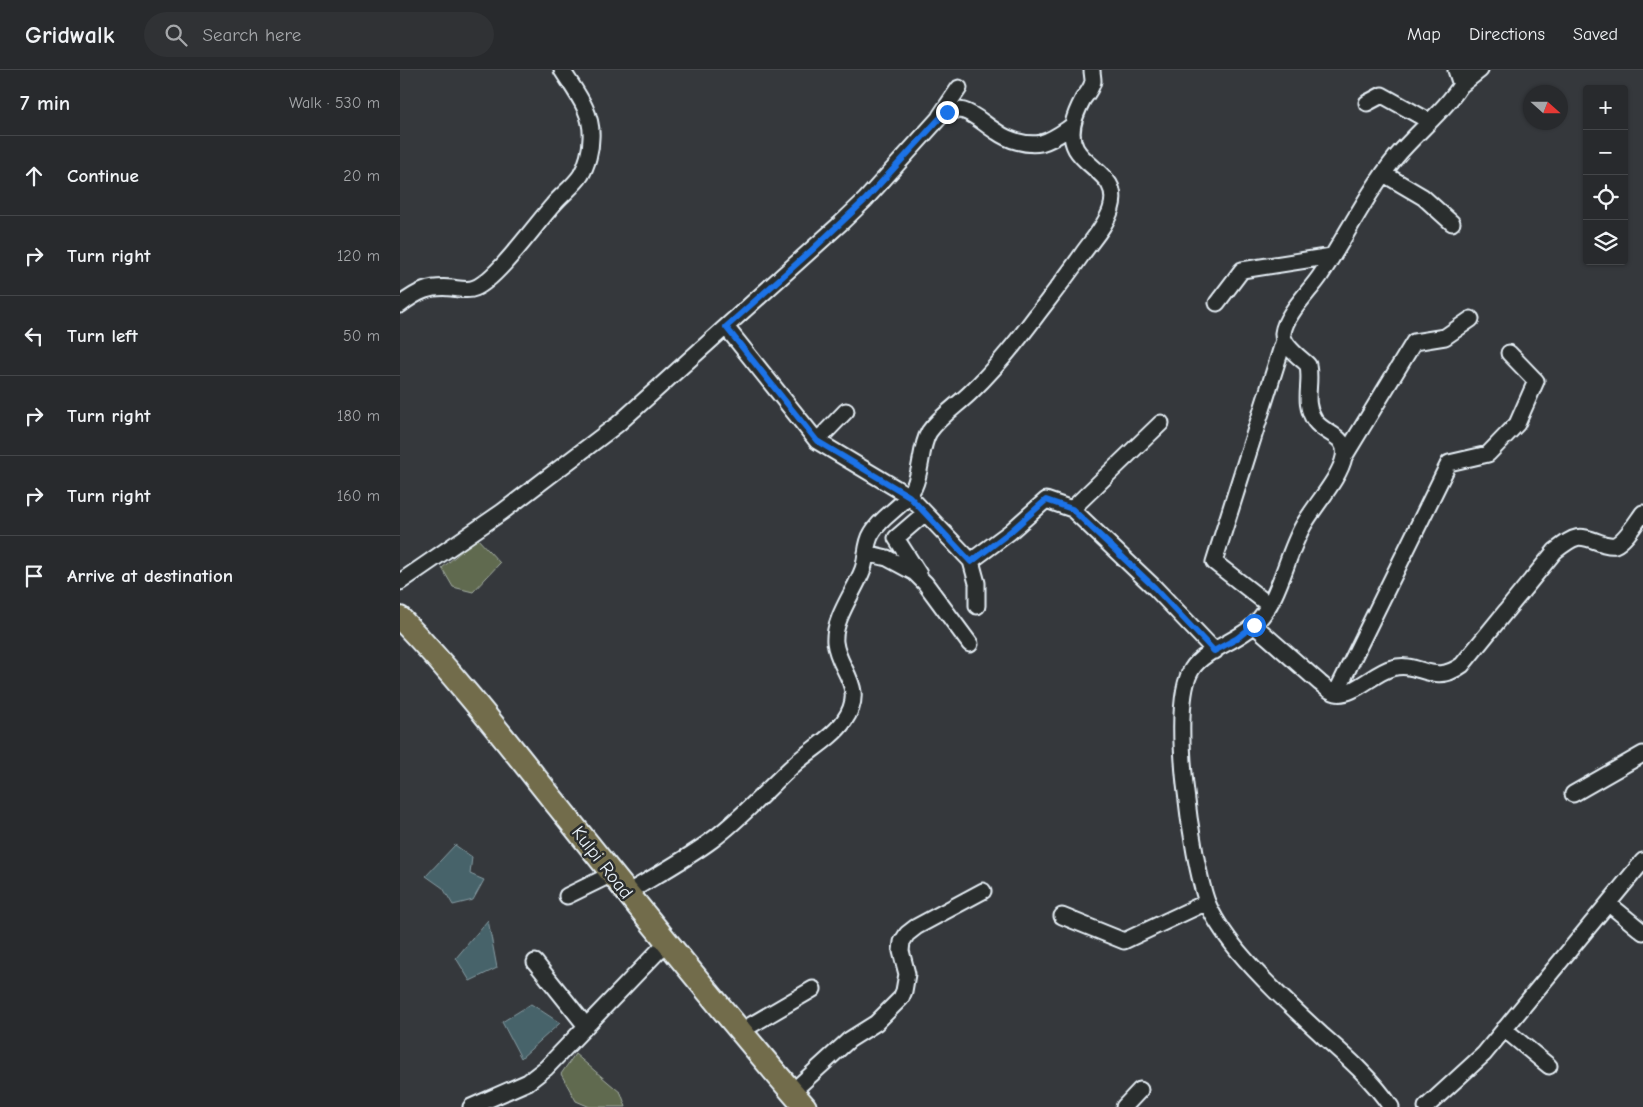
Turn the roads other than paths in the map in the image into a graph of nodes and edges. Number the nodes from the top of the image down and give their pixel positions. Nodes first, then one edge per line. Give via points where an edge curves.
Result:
1 (562, 70) edge
2 (1092, 70) edge
3 (1456, 70) edge
4 (1469, 70) edge
5 (1480, 70) edge
6 (1461, 85) junction
7 (959, 88) dead end
8 (1367, 103) dead end
9 (940, 118) junction
10 (1429, 121) junction
11 (1072, 126) junction
12 (1384, 174) junction
13 (1452, 223) dead end
14 (1332, 256) junction
15 (1217, 303) dead end
16 (400, 305) edge
17 (1471, 318) dead end
18 (726, 327) junction
19 (1284, 340) junction
20 (1509, 353) dead end
21 (846, 411) dead end
22 (1161, 423) dead end
23 (817, 441) junction
24 (1344, 457) junction
25 (909, 496) junction
26 (1072, 509) junction
27 (1643, 512) edge
28 (925, 513) junction
29 (866, 553) junction
30 (971, 562) junction
31 (400, 582) edge
32 (925, 583) junction
33 (1269, 605) junction
34 (977, 606) dead end
35 (400, 618) edge
36 (1254, 625) junction
37 (970, 644) dead end
38 (1214, 651) junction
39 (1336, 693) junction
40 (1643, 754) edge
41 (1574, 794) dead end
42 (1643, 861) edge
43 (612, 874) junction
44 (983, 891) dead end
45 (627, 893) junction
46 (567, 896) dead end
47 (1207, 902) junction
48 (1609, 904) junction
49 (1062, 916) dead end
50 (1643, 932) edge
51 (667, 942) junction
52 (535, 962) dead end
53 (813, 989) dead end
54 (586, 1026) junction
55 (1504, 1029) junction
56 (741, 1031) junction
57 (1549, 1066) dead end
58 (1140, 1090) dead end
59 (799, 1099) edge
60 (471, 1107) edge
61 (1124, 1107) edge
62 (1391, 1107) edge
63 (1426, 1107) edge

1 - 16 street via 589,116 592,140 580,177 504,263 477,287 469,290 428,289
2 - 11 street via 1093,80
3 - 6 street
4 - 6 street
5 - 6 street
6 - 10 street
7 - 9 street
8 - 10 street via 1382,95
9 - 11 street via 955,109 963,110 1008,138 1030,143 1054,138
9 - 18 street via 865,200
10 - 12 street
11 - 25 street via 1076,149 1110,184 1112,206 1105,222 1004,357 928,433
12 - 13 street via 1423,198
12 - 14 street
14 - 15 street via 1242,270
14 - 19 street via 1290,316 1283,333
17 - 24 street via 1445,337 1414,342
18 - 23 street
18 - 31 street via 618,424 502,512
19 - 24 street via 1308,365 1307,402 1315,421 1340,439
19 - 33 street via 1214,562
20 - 39 street via 1536,381 1517,424 1488,454 1450,463
21 - 23 street
22 - 26 street
23 - 25 street
24 - 33 street via 1330,486 1303,526
25 - 28 street
25 - 29 street via 872,532
26 - 30 street via 1046,500
26 - 38 street via 1155,588
27 - 39 street via 1624,538 1614,545 1584,536 1576,537 1555,551 1475,650 1454,671 1436,674 1404,666 1394,667 1350,691
28 - 30 street
28 - 32 street via 896,538
29 - 32 street via 901,564
29 - 45 street via 865,565 836,629 835,643 852,683 853,697 845,720 710,842
30 - 34 street via 977,583
32 - 37 street
33 - 36 street
35 - 43 main road, Kulpi Road via 483,712
36 - 38 street
36 - 39 street via 1324,687
38 - 47 street via 1192,668 1183,705 1182,731 1186,801
40 - 41 street
42 - 48 street
43 - 45 main road, Kulpi Road
43 - 46 street
44 - 59 street via 916,926 908,934 902,942 901,951 906,974 902,998 876,1023 849,1040
45 - 51 main road, Kulpi Road
47 - 49 street via 1124,941
47 - 62 street via 1222,932 1248,963 1345,1055
48 - 50 street
48 - 55 street
51 - 54 street
51 - 56 main road, Kulpi Road
52 - 54 street
53 - 56 street
54 - 60 street via 528,1082
55 - 57 street
55 - 63 street via 1484,1054
56 - 59 main road, Kulpi Road
58 - 61 street

